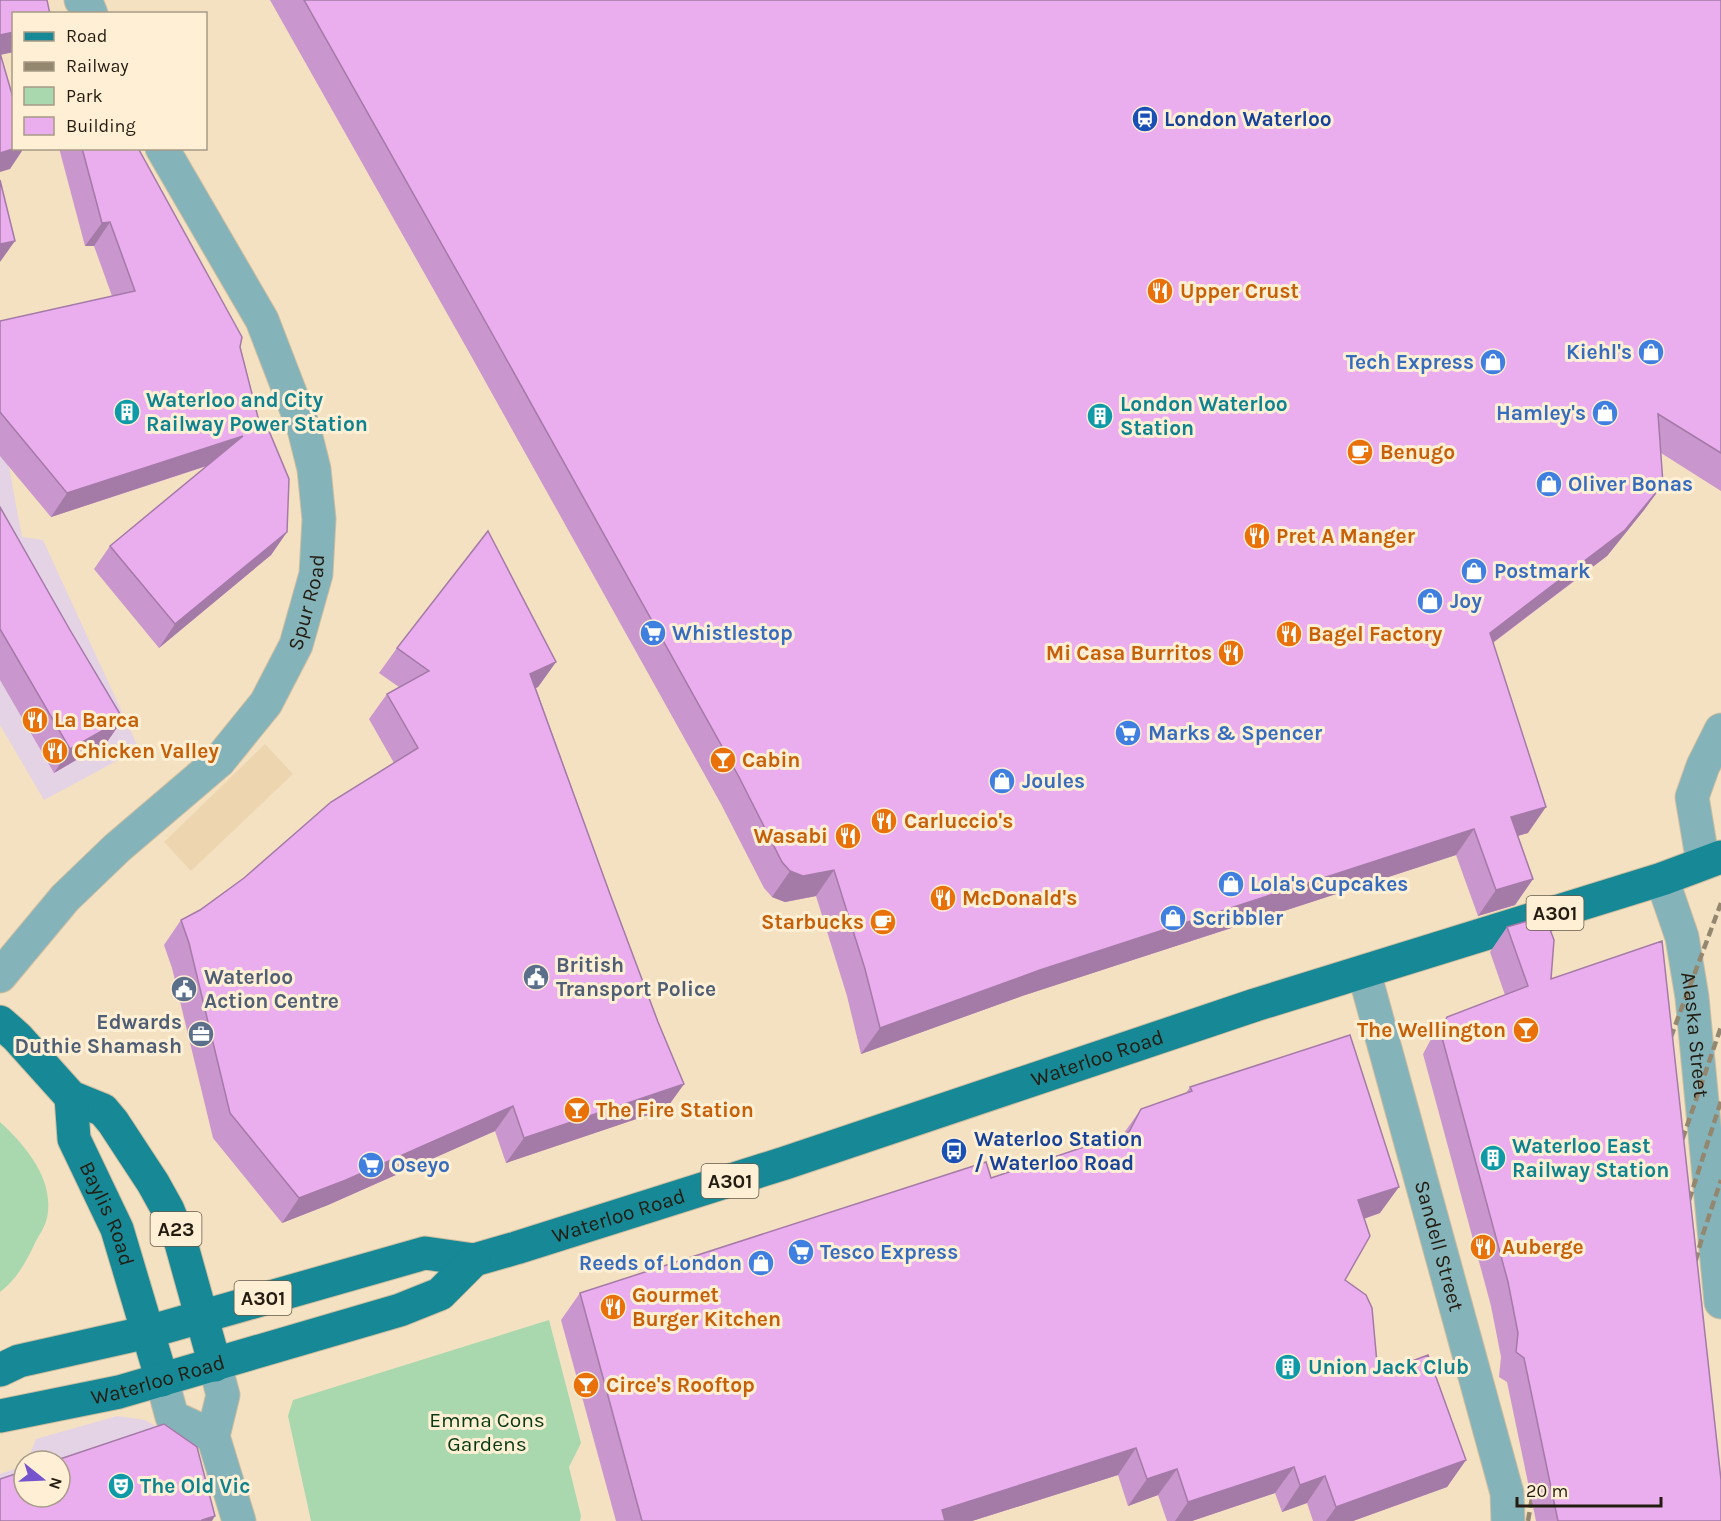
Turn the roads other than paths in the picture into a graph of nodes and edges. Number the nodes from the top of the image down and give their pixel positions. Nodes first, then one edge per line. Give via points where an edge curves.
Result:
1 (163, 150) edge
2 (1721, 730) edge
3 (1712, 860) edge
4 (1662, 879) junction
5 (1364, 972) junction
6 (0, 976) edge
7 (0, 1022) edge
8 (71, 1097) junction
9 (474, 1260) junction
10 (1721, 1302) edge
11 (201, 1316) junction
12 (148, 1332) junction
13 (215, 1365) junction
14 (0, 1370) edge
15 (162, 1380) junction
16 (0, 1416) edge
17 (213, 1436) junction
18 (239, 1521) edge
19 (1508, 1521) edge

1 - 6 street, Spur Road via 262,320 304,429 314,469 319,519 316,574 296,645 266,703 219,761 65,898
2 - 3 street via 1692,797
3 - 4 main road, Waterloo Road / A301
4 - 5 main road, Waterloo Road / A301
4 - 10 street, Alaska Street via 1682,937 1692,997
5 - 9 main road, Waterloo Road / A301 via 785,1163
5 - 19 street, Sandell Street via 1507,1493
7 - 8 main road, A23
8 - 11 main road, A23 via 103,1110 153,1183 181,1243
8 - 12 main road, Baylis Road / A23 via 74,1139 117,1229
9 - 11 main road, Waterloo Road / A301 via 425,1253
9 - 13 main road, Waterloo Road / A301 via 440,1294 400,1310
11 - 12 main road, Waterloo Road / A301
11 - 13 main road
12 - 14 main road, Waterloo Road / A301 via 19,1361
12 - 15 main road, Baylis Road
13 - 15 main road, Waterloo Road / A301
13 - 17 street via 224,1395
15 - 16 main road, Waterloo Road / A301
15 - 17 street via 172,1417
17 - 18 street

